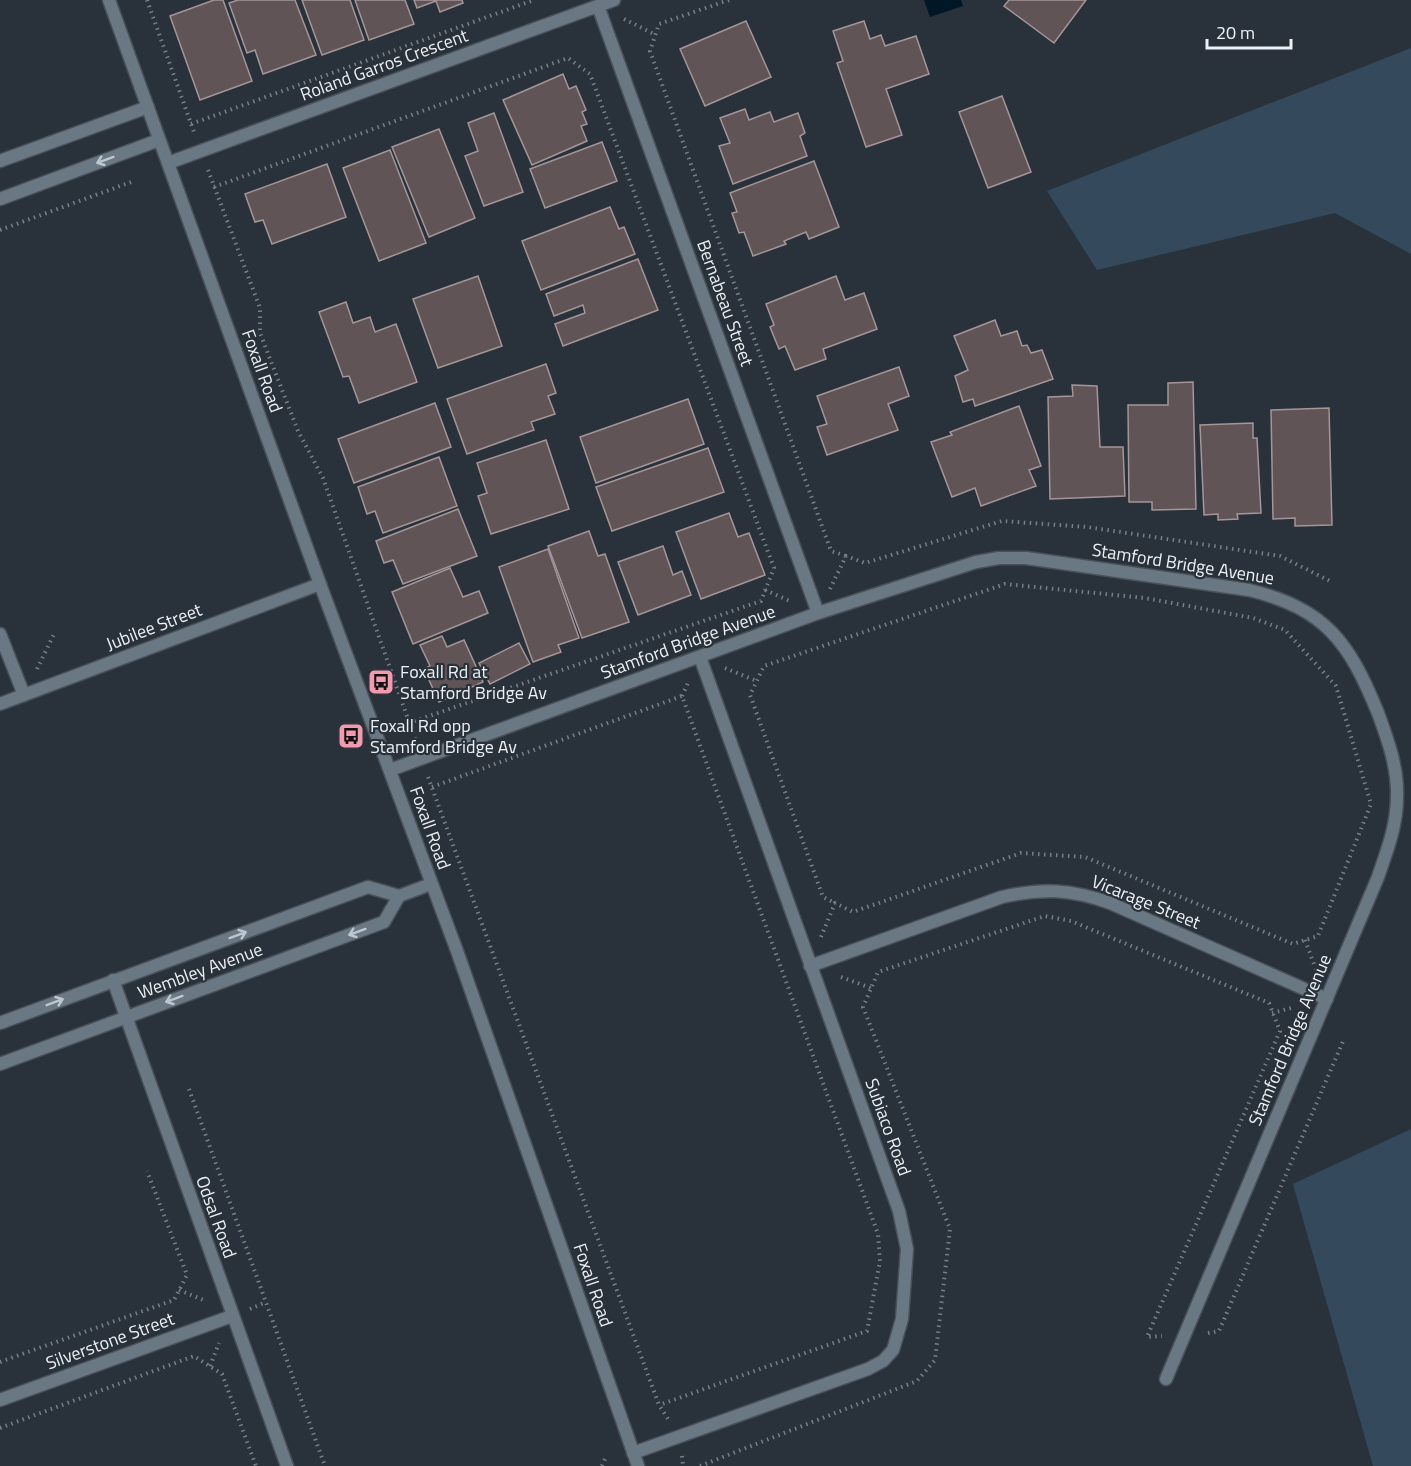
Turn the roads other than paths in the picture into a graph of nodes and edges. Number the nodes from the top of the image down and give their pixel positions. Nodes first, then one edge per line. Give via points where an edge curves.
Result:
1 (109, 0) edge
2 (614, 0) edge
3 (598, 6) junction
4 (148, 107) junction
5 (159, 140) junction
6 (0, 161) edge
7 (168, 163) junction
8 (0, 199) edge
9 (320, 584) junction
10 (818, 613) junction
11 (0, 634) edge
12 (700, 657) junction
13 (24, 695) junction
14 (0, 704) edge
15 (390, 770) junction
16 (431, 884) junction
17 (399, 896) junction
18 (810, 966) junction
19 (113, 980) junction
20 (1327, 999) junction
21 (126, 1017) junction
22 (0, 1023) edge
23 (0, 1064) edge
24 (232, 1316) junction
25 (1167, 1379) dead end
26 (0, 1400) edge
27 (633, 1453) junction
28 (287, 1466) edge
29 (638, 1466) edge

1 - 4 street, Foxall Road
2 - 3 street, Roland Garros Crescent
3 - 7 street, Roland Garros Crescent
3 - 10 street, Bernabeau Street
4 - 5 street, Foxall Road
4 - 6 street
5 - 7 street, Foxall Road
5 -> 8 street
7 - 9 street, Foxall Road
9 - 13 street, Jubilee Street
9 - 15 street, Foxall Road
10 - 12 street, Stamford Bridge Avenue
10 - 20 street, Stamford Bridge Avenue via 950,569 999,558 1053,561 1249,590 1279,597 1327,627 1362,673 1385,731 1397,777 1395,822 1389,846
11 - 13 street
12 - 15 street, Stamford Bridge Avenue
12 - 18 street, Subiaco Road
13 - 14 street, Jubilee Street
15 - 16 street, Foxall Road
16 - 17 street
16 - 27 street, Foxall Road
19 -> 17 street, Wembley Avenue via 368,887
17 -> 21 street, Wembley Avenue via 384,922
18 - 20 street, Vicarage Street via 1002,897 1064,891 1110,903
18 - 27 street, Subiaco Road via 904,1230 907,1249 902,1319 893,1350 868,1369
19 - 21 street, Odsal Road
22 -> 19 street, Wembley Avenue
20 - 25 street, Stamford Bridge Avenue
21 - 23 street, Wembley Avenue
21 - 24 street, Odsal Road
24 - 26 street, Silverstone Street
24 - 28 street, Odsal Road
27 - 29 street, Foxall Road

